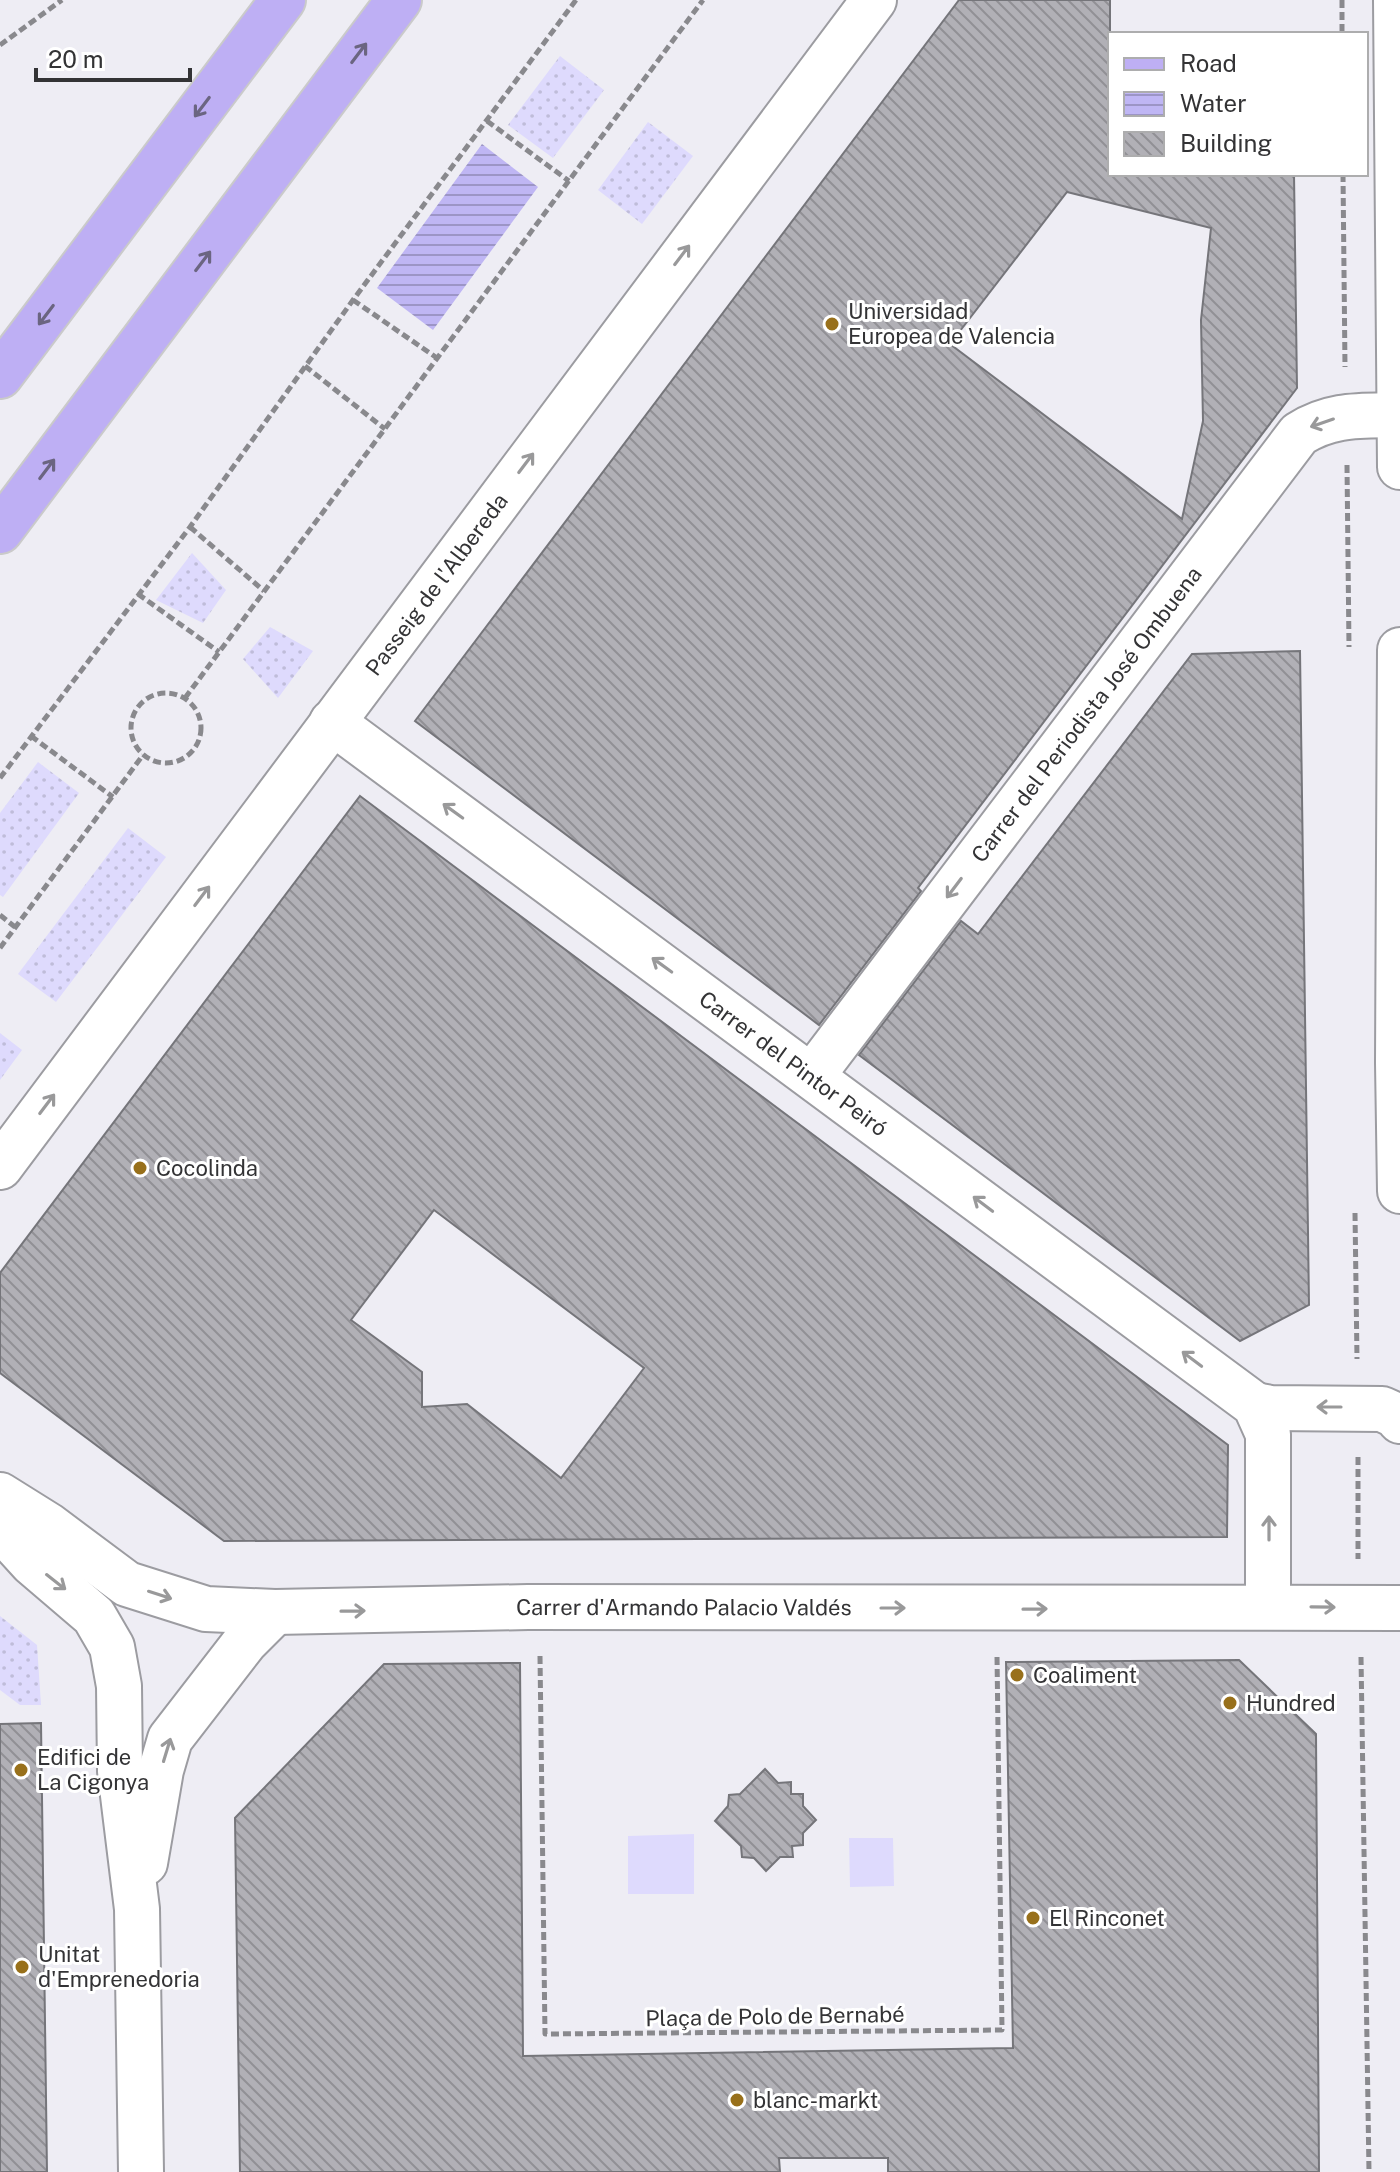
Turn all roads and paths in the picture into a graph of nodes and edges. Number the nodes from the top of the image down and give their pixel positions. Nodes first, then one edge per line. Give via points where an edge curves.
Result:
1 (62, 0) edge
2 (283, 0) edge
3 (399, 0) edge
4 (576, 0) edge
5 (703, 0) edge
6 (874, 0) edge
7 (1342, 0) edge
8 (1396, 0) edge
9 (1342, 32) edge
10 (0, 45) edge
11 (487, 121) junction
12 (569, 181) junction
13 (353, 300) junction
14 (437, 358) junction
15 (305, 366) junction
16 (0, 376) edge
17 (1399, 415) edge
18 (385, 429) junction
19 (1400, 467) edge
20 (190, 527) junction
21 (0, 531) edge
22 (264, 591) junction
23 (138, 594) junction
24 (1400, 650) edge
25 (219, 652) junction
26 (185, 698) junction
27 (332, 722) junction
28 (31, 736) junction
29 (143, 755) junction
30 (0, 778) edge
31 (113, 797) junction
32 (0, 915) edge
33 (15, 927) junction
34 (0, 948) edge
35 (812, 1076) junction
36 (0, 1167) edge
37 (1400, 1191) edge
38 (1255, 1405) junction
39 (1400, 1421) edge
40 (0, 1495) edge
41 (0, 1528) edge
42 (1268, 1606) junction
43 (1380, 1608) edge
44 (275, 1612) junction
45 (997, 1647) dead end
46 (540, 1655) dead end
47 (137, 1909) junction
48 (141, 2172) edge
49 (1369, 2172) edge

1 - 10 path
2 -> 16 main road
21 -> 3 main road
4 - 11 path
5 - 12 path
27 -> 6 street, Passeig de l'Albereda
7 - 9 path
8 - 17 street
11 - 12 path
11 - 13 path
12 - 14 path
13 - 14 path
13 - 15 path
14 - 18 path
15 - 18 path
15 - 20 path
17 - 19 street
17 -> 35 street, Carrer del Periodista José Ombuena via 1346,416 1321,421 1299,434
18 - 22 path
20 - 22 path
20 - 23 path
22 - 25 path
23 - 25 path
23 - 28 path
24 - 37 street
25 - 26 path
26 - 29 path via 156,694 137,707 131,729
26 - 29 path via 201,720 192,752 171,763
35 -> 27 street, Carrer del Pintor Peiró
36 -> 27 street, Passeig de l'Albereda
28 - 30 path
28 - 31 path
29 - 31 path
31 - 33 path
32 - 33 path
33 - 34 path
38 -> 35 street, Carrer del Pintor Peiró
39 -> 38 street via 1382,1409
42 -> 38 street via 1268,1434
40 -> 44 street, Carrer d'Armando Palacio Valdés via 127,1584 206,1609
41 -> 47 street via 94,1616 112,1647
42 -> 43 street, Carrer d'Armando Palacio Valdés
44 -> 42 street, Carrer d'Armando Palacio Valdés
43 - 49 path
47 -> 44 street via 170,1739 245,1642
45 - 46 path, Plaça de Polo de Bernabé via 1002,2030 545,2034
47 - 48 street

